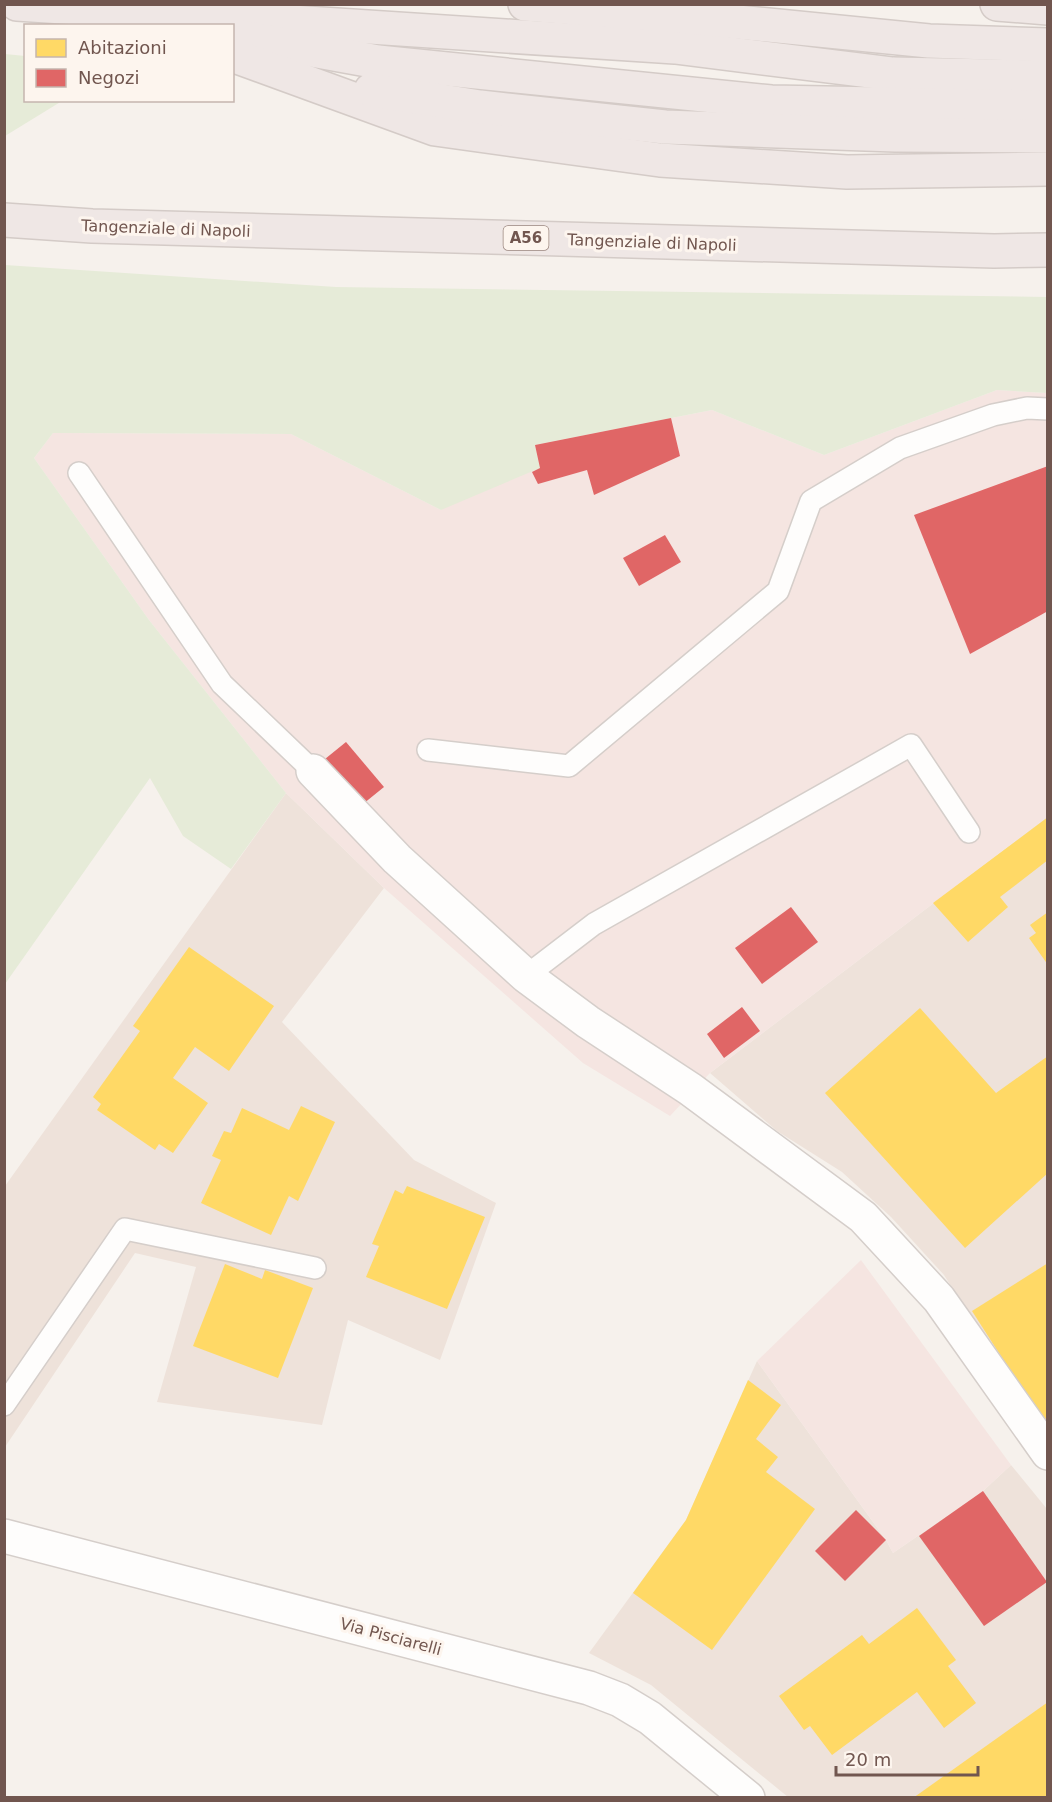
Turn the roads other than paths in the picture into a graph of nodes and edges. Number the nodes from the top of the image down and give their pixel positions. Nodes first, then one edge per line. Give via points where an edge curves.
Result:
1 (17, 4) edge
2 (525, 4) edge
3 (997, 4) edge
4 (1047, 8) edge
5 (129, 17) edge
6 (167, 24) edge
7 (234, 35) edge
8 (1047, 45) edge
9 (234, 56) edge
10 (293, 77) junction
11 (1047, 77) edge
12 (1047, 107) edge
13 (1047, 136) edge
14 (1047, 169) edge
15 (4, 220) edge
16 (1047, 250) edge
17 (1047, 409) edge
18 (79, 473) dead end
19 (428, 750) dead end
20 (313, 771) joint
21 (969, 832) dead end
22 (526, 976) junction
23 (315, 1268) dead end
24 (4, 1405) edge
25 (1047, 1453) edge
26 (4, 1536) edge
27 (748, 1797) edge

1 - 5 highway
2 - 8 highway via 929,41
3 - 4 highway
5 - 6 highway
5 - 11 highway via 675,47 893,74
7 - 12 highway via 378,62 771,102
9 - 10 highway
10 - 13 highway via 480,107 665,127
10 - 14 highway via 435,129 660,160 847,172
15 - 16 highway, Tangenziale di Napoli / A56 via 92,226
17 - 19 lane via 1027,408 993,415 900,448 811,501 778,591 569,766
18 - 20 lane via 222,684
20 - 22 street via 397,859
21 - 22 lane via 911,745 594,924
22 - 25 street via 690,1089 863,1217 939,1299
23 - 24 lane via 125,1229
26 - 27 street, Via Pisciarelli via 589,1688 650,1718

